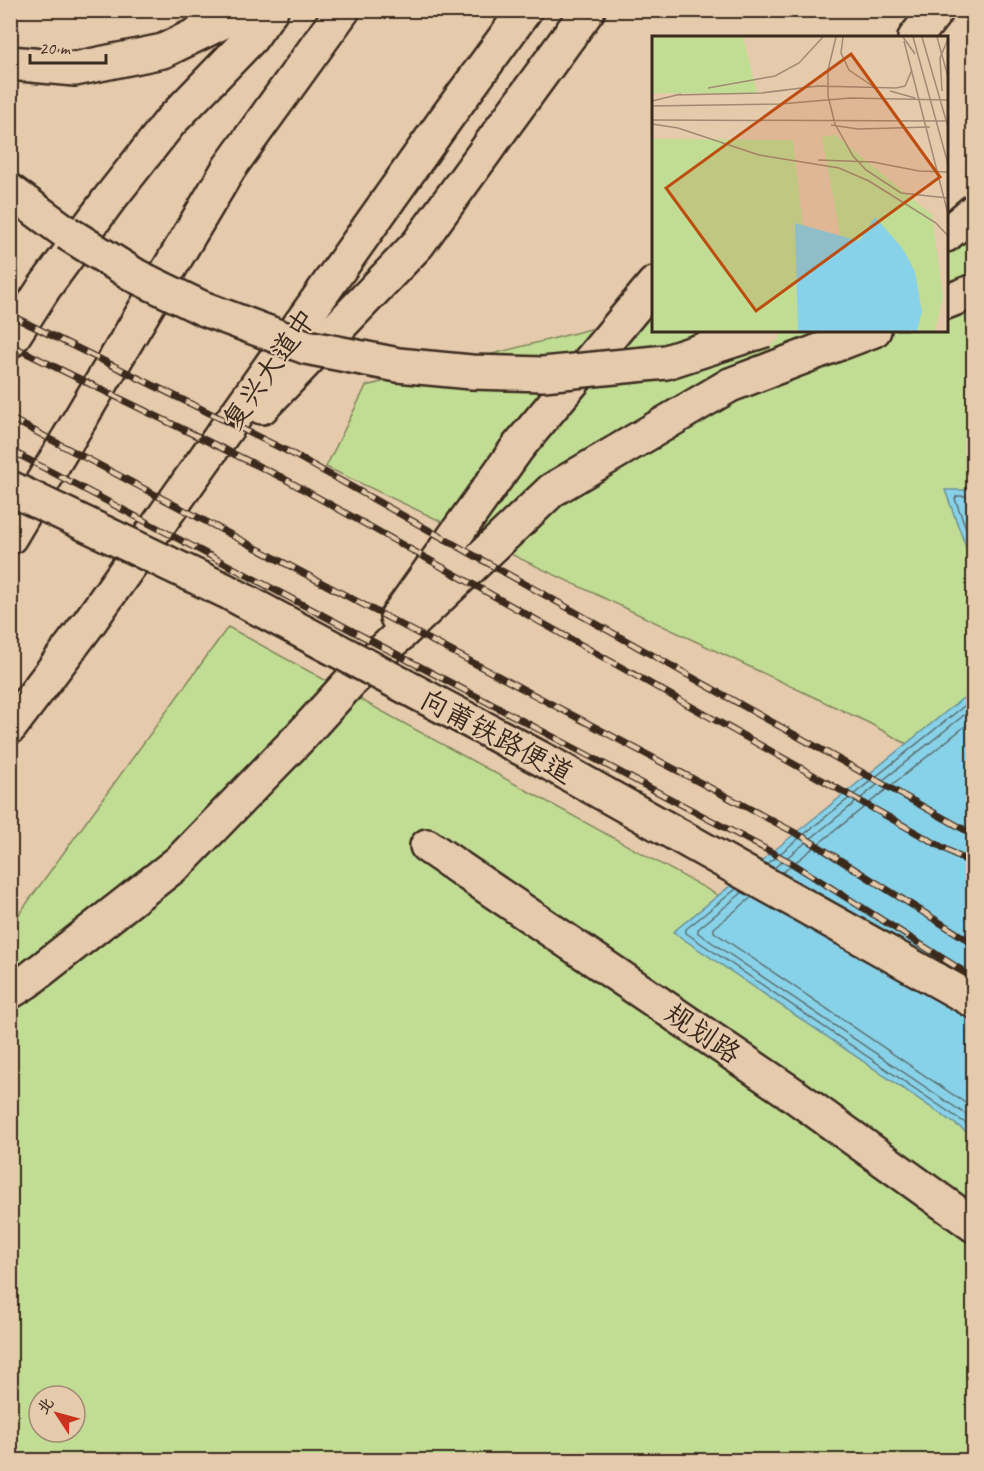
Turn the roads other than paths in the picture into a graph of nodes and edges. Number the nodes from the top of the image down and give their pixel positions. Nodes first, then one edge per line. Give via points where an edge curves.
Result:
1 (273, 10) edge
2 (525, 10) edge
3 (588, 10) edge
4 (937, 10) edge
5 (337, 20) edge
6 (249, 24) edge
7 (917, 36) edge
8 (10, 63) edge
9 (10, 191) edge
10 (974, 211) edge
11 (948, 233) edge
12 (652, 286) edge
13 (974, 291) edge
14 (948, 301) edge
15 (759, 332) edge
16 (869, 332) edge
17 (10, 341) edge
18 (184, 488) junction
19 (10, 489) edge
20 (10, 537) edge
21 (350, 682) junction
22 (10, 727) edge
23 (427, 846) dead end
24 (10, 992) edge
25 (974, 1001) edge
26 (974, 1225) edge

1 - 6 main road
2 - 18 main road, 复兴大道中
3 - 18 main road via 418,244
4 - 7 main road
5 - 20 main road via 229,168
6 - 8 main road via 163,51 75,69
6 - 17 main road via 107,202
9 - 15 main road, bridge via 136,276 202,308 306,347 398,365 471,372 566,372 666,362
10 - 11 main road
12 - 21 main road via 518,447
13 - 14 main road
16 - 21 main road via 730,386 552,489
18 - 22 main road, 复兴大道中
19 - 25 main road, 向莆铁路便道, bridge via 226,591 551,764
21 - 24 main road via 180,861
23 - 26 main road, 规划路 via 788,1090

